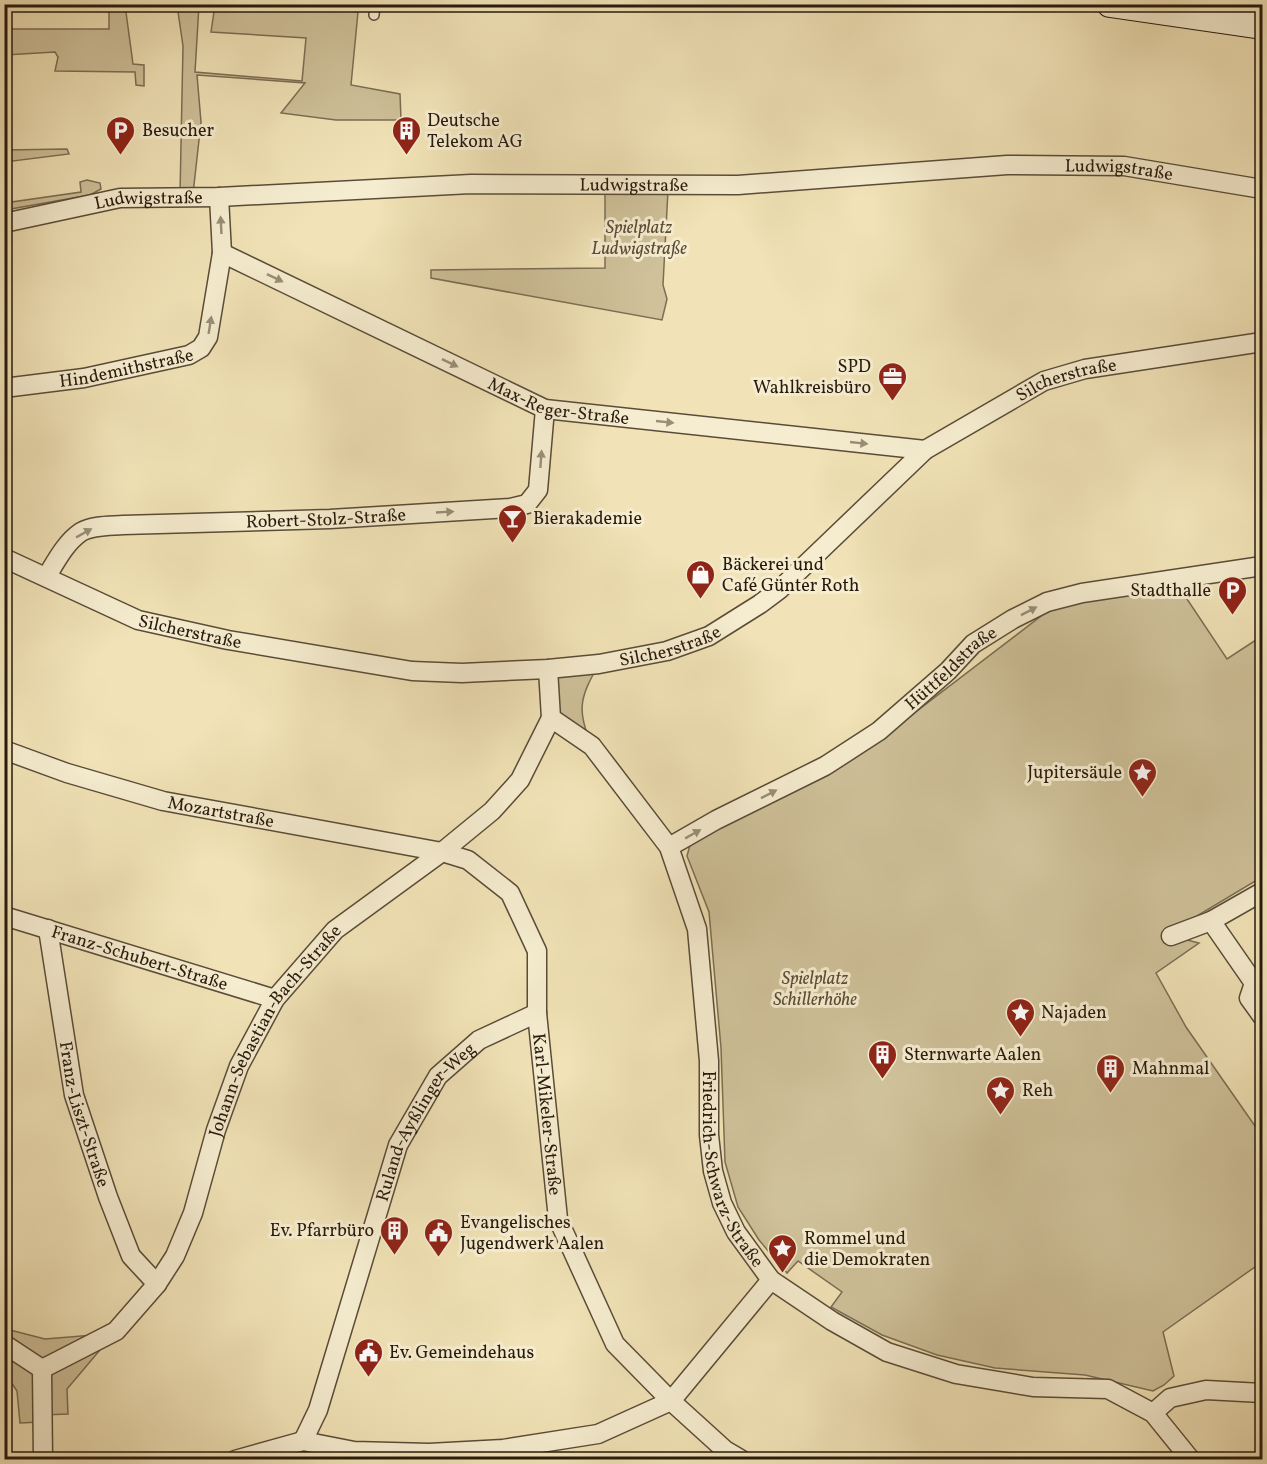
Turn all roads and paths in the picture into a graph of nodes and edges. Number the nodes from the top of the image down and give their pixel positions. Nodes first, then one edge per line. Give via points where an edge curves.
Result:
1 (375, 4) edge
2 (1110, 4) edge
3 (374, 15) dead end
4 (1263, 26) edge
5 (1263, 189) edge
6 (219, 197) junction
7 (4, 223) edge
8 (222, 253) junction
9 (1263, 342) edge
10 (4, 388) edge
11 (544, 409) junction
12 (925, 450) junction
13 (4, 558) edge
14 (1263, 566) edge
15 (47, 576) junction
16 (548, 669) junction
17 (551, 718) junction
18 (4, 750) edge
19 (669, 847) junction
20 (442, 852) junction
21 (1263, 892) edge
22 (4, 916) edge
23 (1211, 921) junction
24 (48, 929) junction
25 (1171, 936) dead end
26 (275, 999) junction
27 (537, 1013) junction
28 (1263, 1016) edge
29 (771, 1280) junction
30 (157, 1284) junction
31 (4, 1344) edge
32 (42, 1370) junction
33 (1263, 1393) edge
34 (671, 1401) junction
35 (1153, 1413) junction
36 (303, 1441) junction
37 (43, 1460) edge
38 (235, 1460) edge
39 (742, 1460) edge
40 (1191, 1460) edge

1 - 3 lane
2 - 4 main road
5 - 6 street, Ludwigstraße via 1124,166 1007,165 738,185 471,184
6 - 7 street, Ludwigstraße via 120,198
8 -> 6 street, Hindemithstraße
10 -> 8 street, Hindemithstraße via 84,378 189,355 201,348 208,337
8 -> 11 street, Max-Reger-Straße
9 - 12 street, Silcherstraße via 1085,369 1044,381
11 -> 12 street, Max-Reger-Straße
15 -> 11 street, Robert-Stolz-Straße via 64,549 82,532 96,528 341,519 527,504 538,490
12 - 16 street, Silcherstraße via 780,589 709,636 668,651
13 - 15 street, Silcherstraße
19 -> 14 street, Hüttfeldstraße via 825,766 879,731 973,644 1047,602 1082,593
15 - 16 street, Silcherstraße via 138,620 228,640 412,671
16 - 17 street
17 - 19 street, Friedrich-Schwarz-Straße via 592,746
17 - 20 street, Johann-Sebastian-Bach-Straße via 520,780 492,811
18 - 20 street, Mozartstraße via 163,801
19 - 29 street, Friedrich-Schwarz-Straße via 697,929 709,1061 713,1171 736,1232
20 - 26 street, Johann-Sebastian-Bach-Straße via 335,930
20 - 27 street, Karl-Mikeler-Straße via 468,860 510,893 537,951
21 - 23 street
22 - 24 street, Franz-Schubert-Straße
23 - 25 street
23 - 28 street via 1254,983 1250,998
24 - 26 street, Franz-Schubert-Straße
24 - 30 street, Franz-Liszt-Straße via 74,1095 131,1256
26 - 30 street, Johann-Sebastian-Bach-Straße via 239,1066 193,1213 175,1256
27 - 34 street, Karl-Mikeler-Straße via 558,1220 615,1344
27 - 36 street, Ruland-Ayßlinger-Weg via 479,1040 438,1076 398,1145 318,1410
29 - 34 street
29 - 35 street, Friedrich-Schwarz-Straße via 887,1352 956,1374 1033,1387 1108,1389
30 - 32 street, Johann-Sebastian-Bach-Straße via 116,1331
31 - 32 street
32 - 37 street
33 - 35 street via 1206,1390 1170,1398
34 - 36 street via 598,1434 503,1449 429,1453 354,1451
34 - 39 street, Karl-Mikeler-Straße via 725,1450
35 - 40 street, Friedrich-Schwarz-Straße
36 - 38 street

